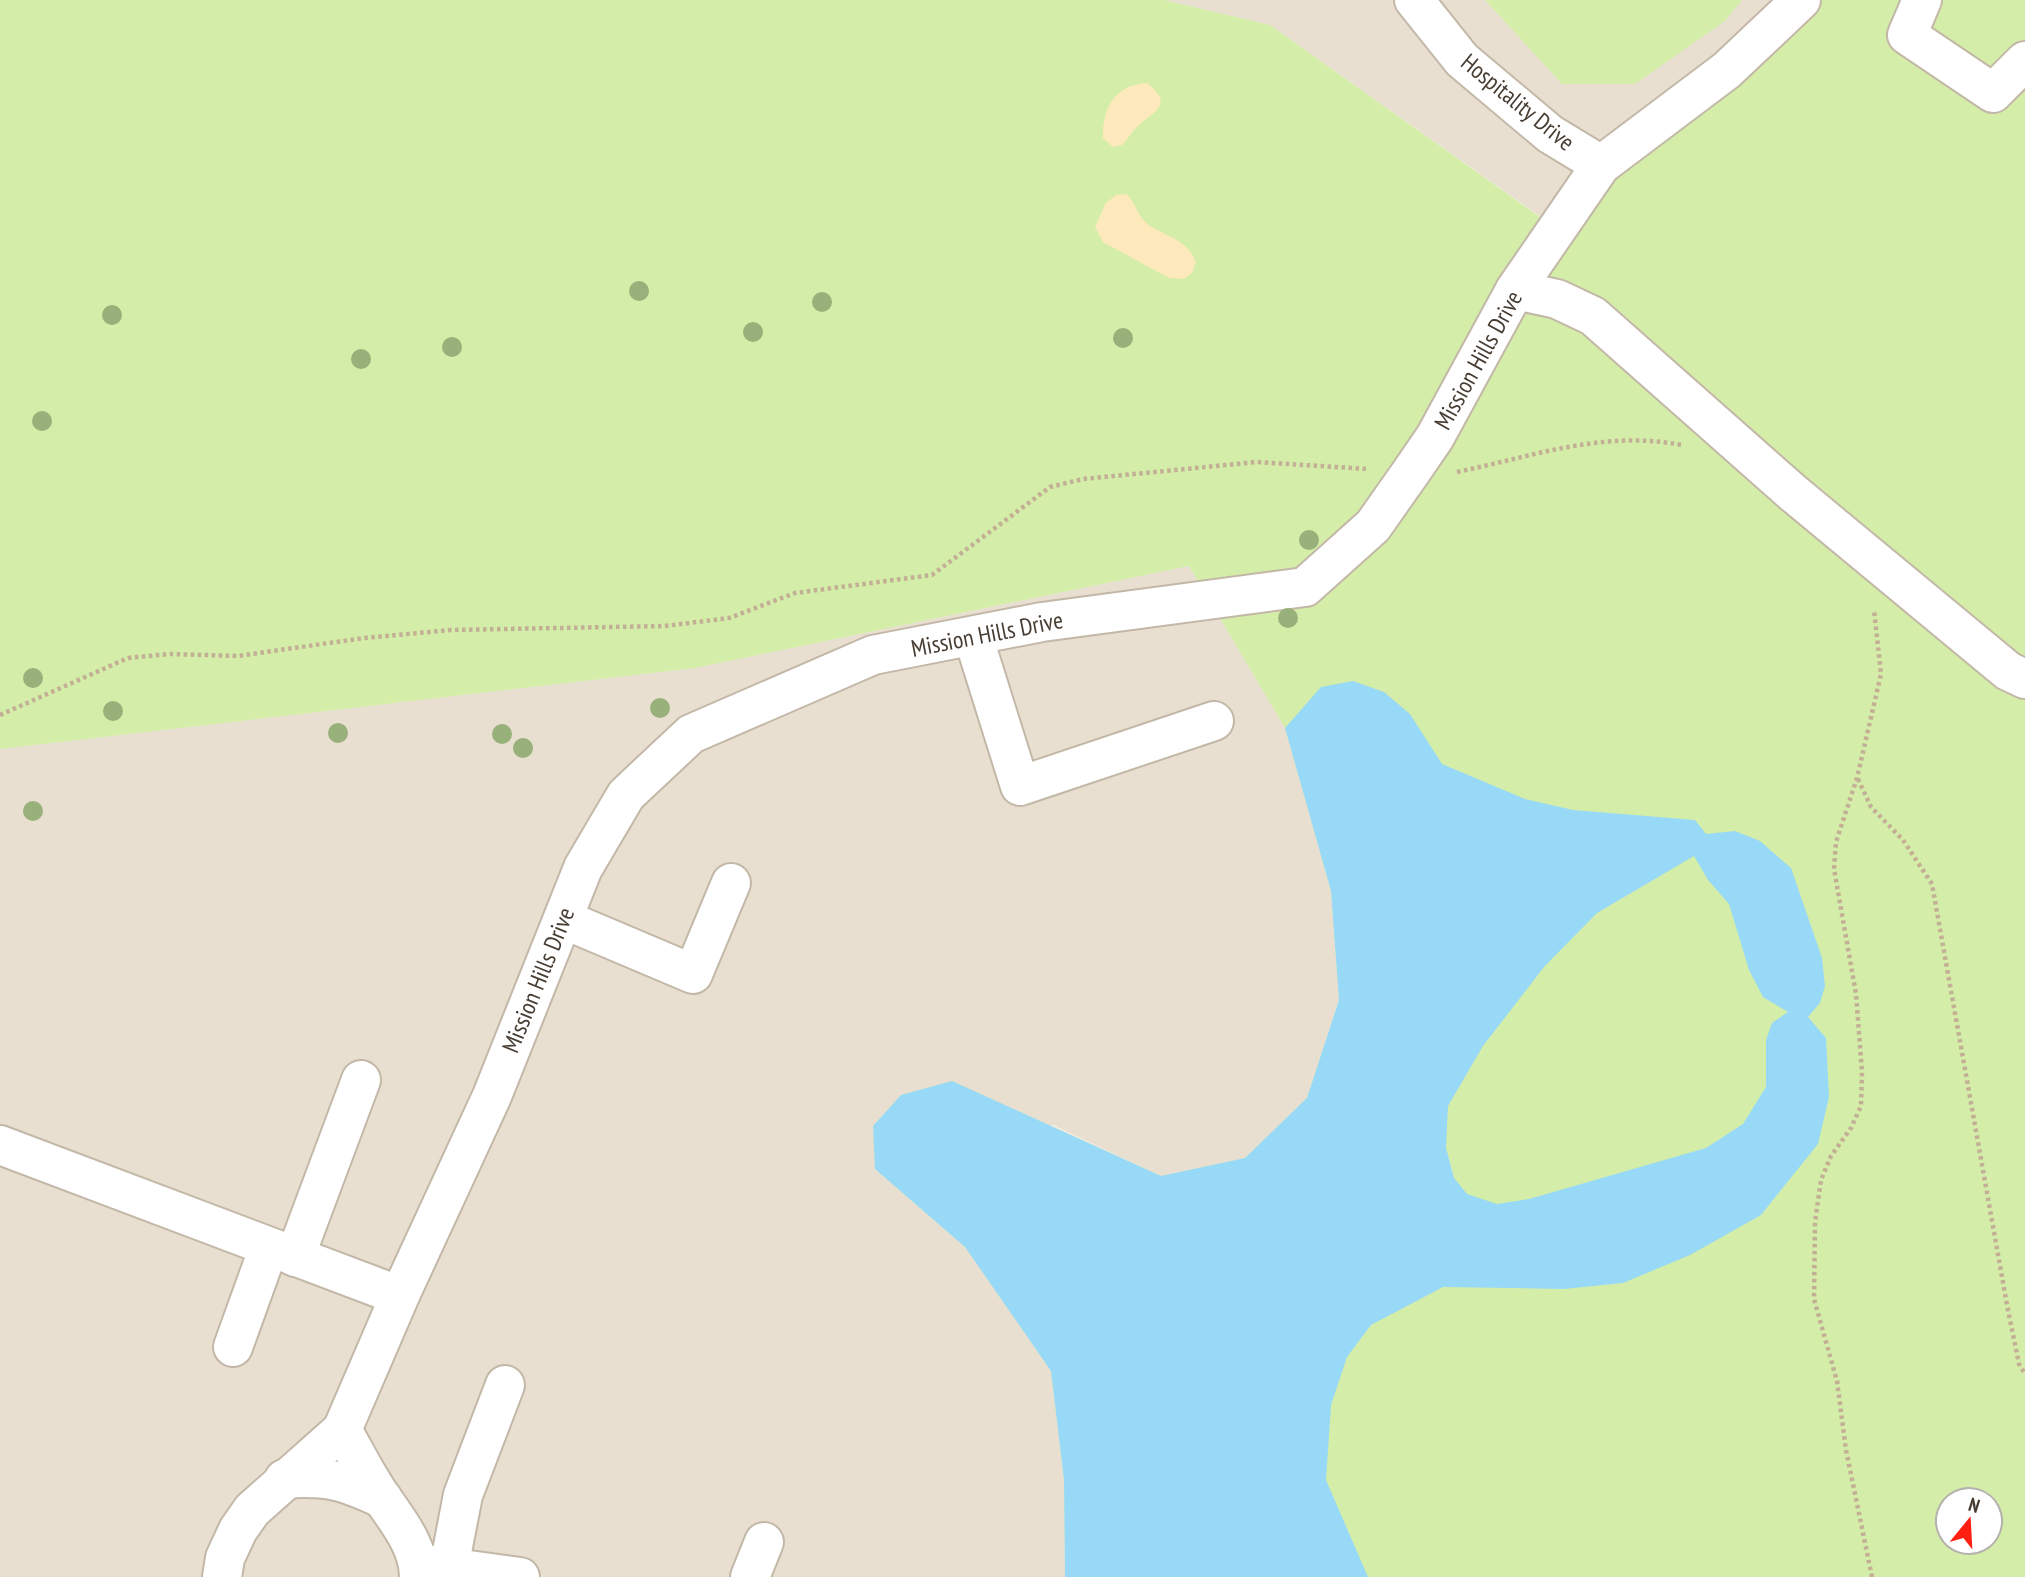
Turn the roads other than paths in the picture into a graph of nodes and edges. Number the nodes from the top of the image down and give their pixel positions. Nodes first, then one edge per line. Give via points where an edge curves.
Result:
1 (1414, 0) edge
2 (1801, 0) edge
3 (1922, 0) edge
4 (2025, 61) edge
5 (1601, 165) junction
6 (1515, 290) junction
7 (972, 636) junction
8 (2025, 678) edge
9 (1214, 722) dead end
10 (731, 883) dead end
11 (563, 919) junction
12 (361, 1080) dead end
13 (0, 1145) edge
14 (282, 1252) junction
15 (401, 1293) junction
16 (233, 1347) dead end
17 (505, 1385) dead end
18 (342, 1430) junction
19 (284, 1479) junction
20 (383, 1499) junction
21 (764, 1542) dead end
22 (429, 1569) edge
23 (222, 1577) edge
24 (520, 1577) edge
25 (750, 1577) edge

1 - 5 street, Hospitality Drive via 1462,60 1550,134
2 - 5 street, Mission Hills Drive via 1727,70
3 - 4 street via 1907,35 1993,93
5 - 6 street, Mission Hills Drive
6 - 7 street, Mission Hills Drive via 1435,437 1373,526 1305,587 1042,622
6 - 8 street via 1557,299 1593,316 1792,492 2008,671
7 - 9 street via 1020,786
7 - 11 street, Mission Hills Drive via 873,655 691,734 625,795 583,869
10 - 11 street via 693,974
11 - 15 street, Mission Hills Drive via 492,1096
12 - 14 street
13 - 14 street
14 - 15 street
14 - 16 street
15 - 18 street, Mission Hills Drive
17 - 22 street
18 - 19 street, Mission Hills Drive
18 - 20 street
19 - 20 street via 345,1480
19 - 23 street, Mission Hills Drive via 238,1530
20 - 22 street
21 - 25 street
22 - 24 street

